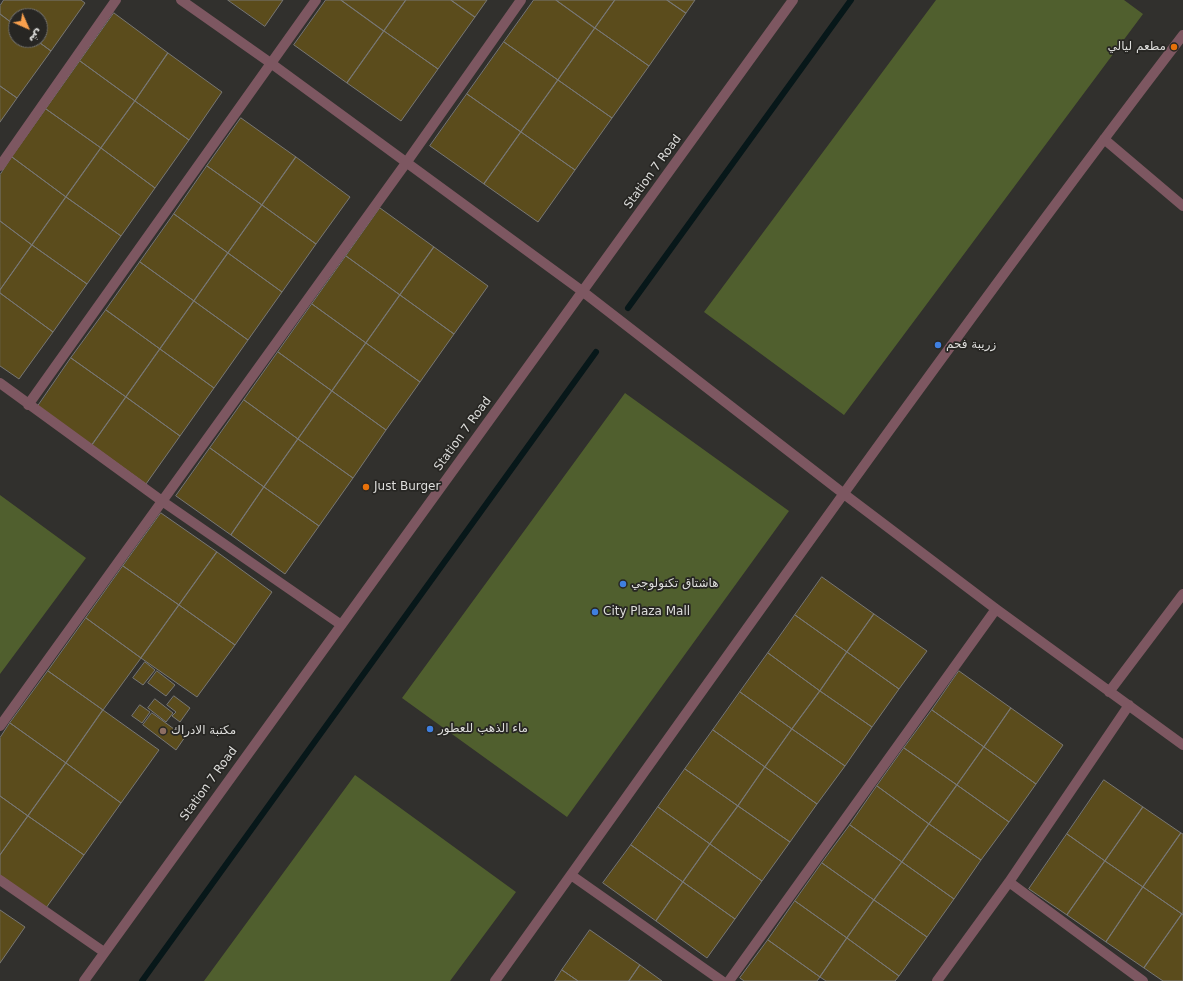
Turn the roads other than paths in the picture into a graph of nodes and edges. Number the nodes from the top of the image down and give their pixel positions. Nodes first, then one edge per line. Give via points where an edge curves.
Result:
1 (116, 0) edge
2 (181, 0) edge
3 (316, 0) edge
4 (521, 0) edge
5 (793, 0) edge
6 (1183, 35) edge
7 (272, 64) junction
8 (1104, 139) junction
9 (406, 163) junction
10 (0, 166) edge
11 (1183, 206) edge
12 (582, 291) junction
13 (0, 383) edge
14 (28, 405) junction
15 (844, 494) junction
16 (162, 501) junction
17 (1183, 594) edge
18 (996, 609) junction
19 (340, 624) junction
20 (1110, 692) junction
21 (1129, 705) junction
22 (0, 726) edge
23 (1183, 745) edge
24 (571, 875) junction
25 (0, 880) edge
26 (1009, 882) junction
27 (104, 952) junction
28 (84, 981) edge
29 (495, 981) edge
30 (722, 981) edge
31 (729, 981) edge
32 (936, 981) edge
33 (1143, 981) edge

1 - 10 street
2 - 7 street
3 - 7 street
4 - 9 street
5 - 12 street, Station 7 Road
6 - 8 street
7 - 9 street
7 - 14 street
8 - 11 street
8 - 15 street
9 - 12 street
9 - 16 street
12 - 15 street
12 - 19 street, Station 7 Road
13 - 14 street
14 - 16 street
15 - 18 street
15 - 24 street
16 - 19 street
16 - 22 street
17 - 20 street
18 - 20 street
18 - 31 street
19 - 27 street, Station 7 Road
20 - 21 street
21 - 23 street
21 - 26 street
24 - 29 street
24 - 30 street
25 - 27 street
26 - 32 street
26 - 33 street
27 - 28 street, Station 7 Road

